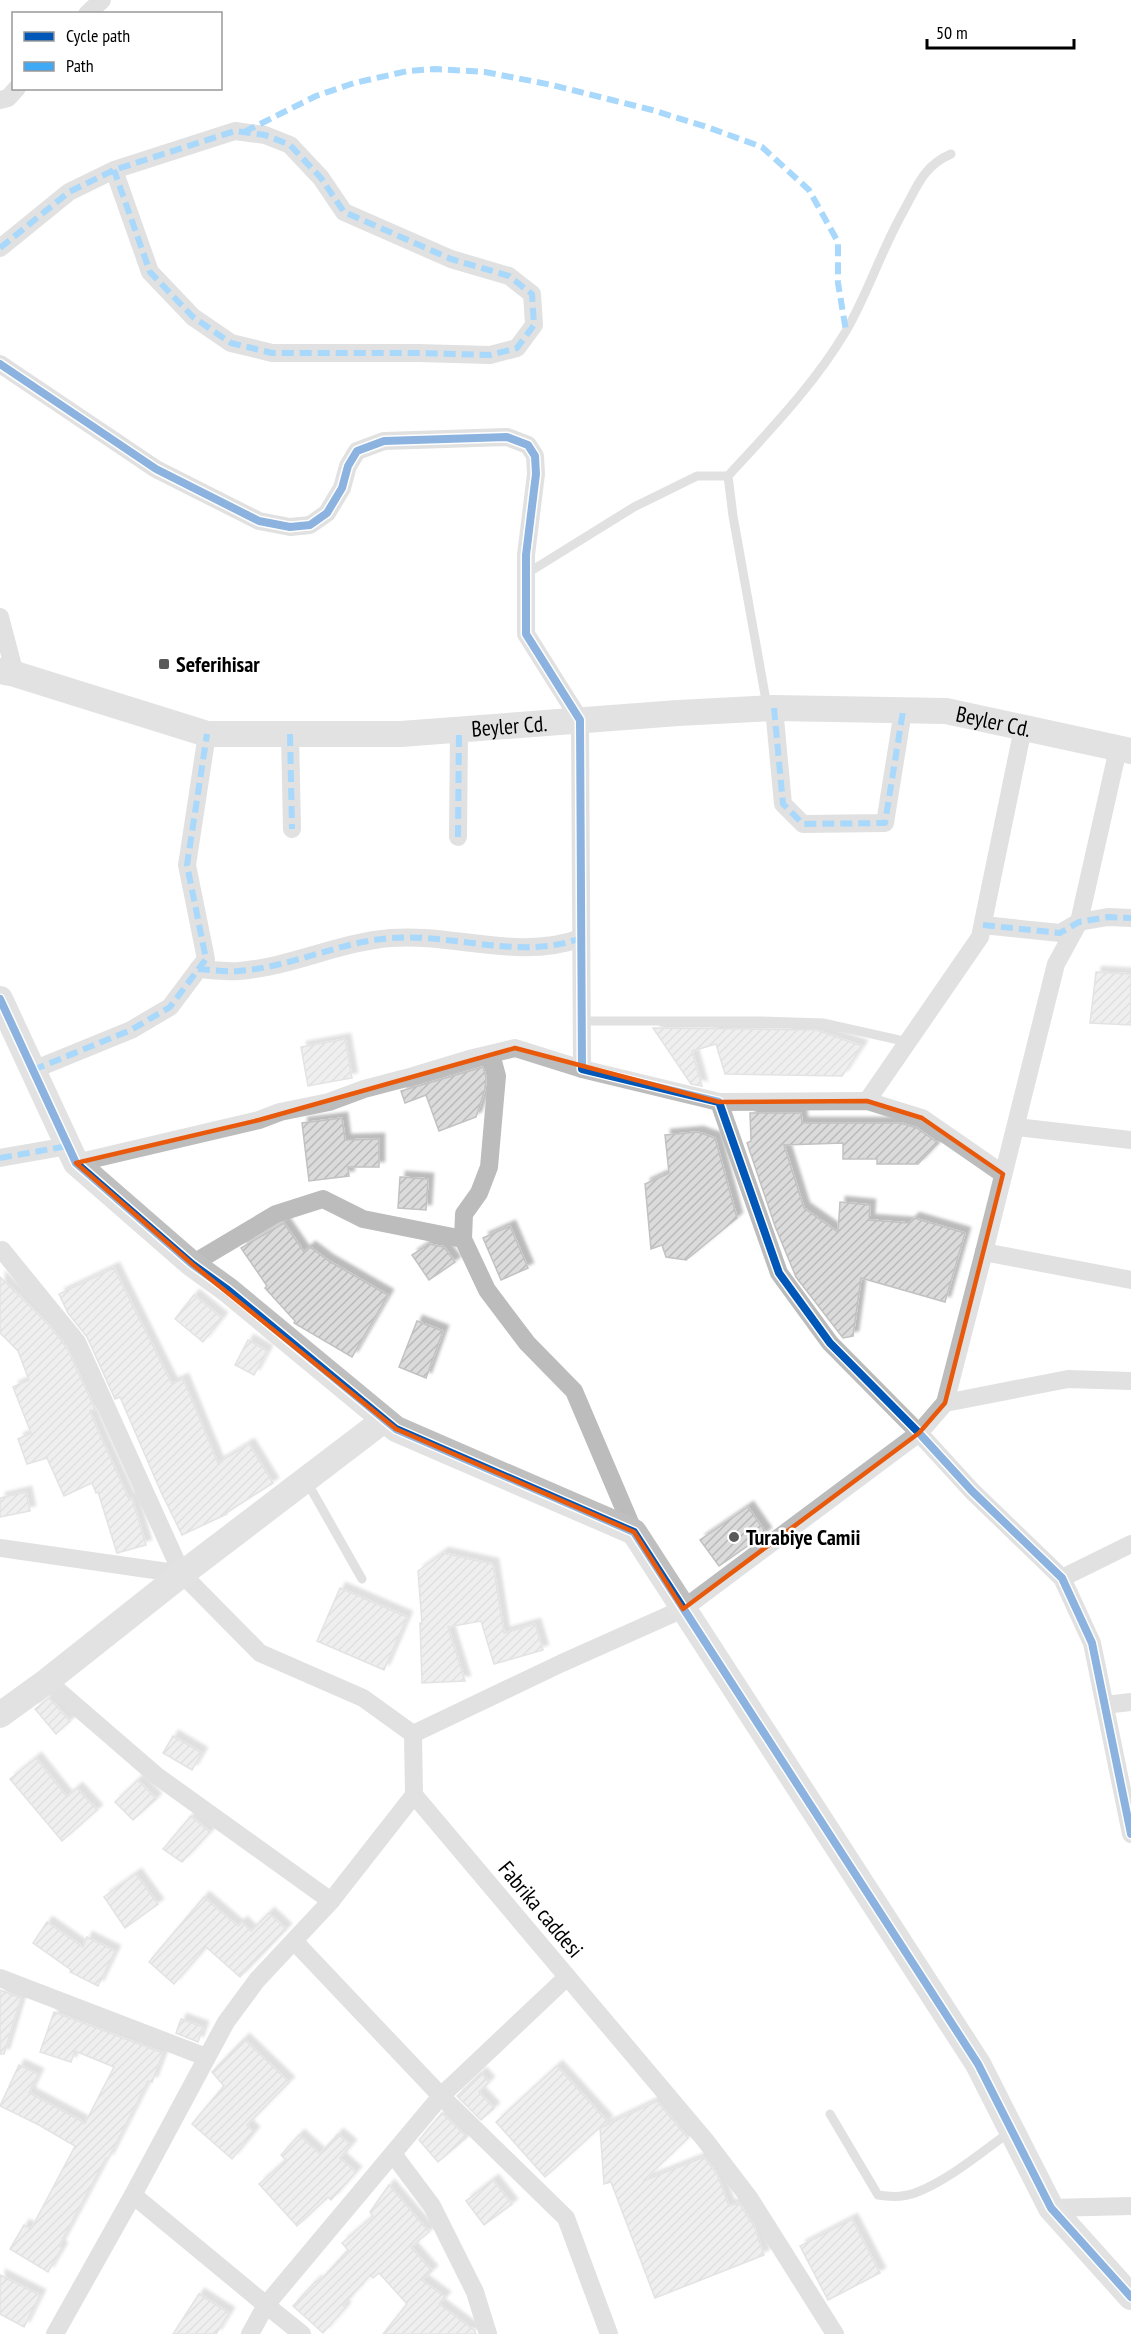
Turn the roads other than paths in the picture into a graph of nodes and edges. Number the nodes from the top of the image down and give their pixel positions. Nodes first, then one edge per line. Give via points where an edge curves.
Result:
1 (102, 0) edge
2 (89, 12) edge
3 (15, 90) edge
4 (0, 100) edge
5 (951, 154) dead end
6 (114, 170) junction
7 (0, 248) edge
8 (0, 364) edge
9 (728, 476) junction
10 (525, 574) junction
11 (0, 617) edge
12 (8, 673) edge
13 (771, 708) junction
14 (903, 711) junction
15 (580, 720) junction
16 (1023, 728) junction
17 (459, 729) junction
18 (207, 734) junction
19 (290, 734) junction
20 (1125, 750) edge
21 (292, 829) dead end
22 (458, 837) dead end
23 (1131, 918) edge
24 (1079, 922) junction
25 (983, 925) junction
26 (581, 938) junction
27 (198, 969) junction
28 (0, 999) edge
29 (582, 1021) junction
30 (908, 1042) junction
31 (491, 1054) junction
32 (582, 1069) junction
33 (33, 1070) junction
34 (867, 1101) junction
35 (719, 1102) junction
36 (1016, 1127) junction
37 (1131, 1140) edge
38 (72, 1155) junction
39 (0, 1158) edge
40 (1003, 1174) junction
41 (463, 1239) junction
42 (1, 1250) edge
43 (984, 1252) junction
44 (192, 1264) junction
45 (1131, 1280) edge
46 (1131, 1381) edge
47 (945, 1403) junction
48 (384, 1420) junction
49 (919, 1433) junction
50 (306, 1480) junction
51 (634, 1532) junction
52 (1131, 1544) edge
53 (0, 1548) edge
54 (182, 1574) junction
55 (1062, 1578) junction
56 (362, 1579) dead end
57 (683, 1609) junction
58 (47, 1681) junction
59 (1131, 1701) edge
60 (1105, 1706) junction
61 (0, 1715) edge
62 (413, 1734) junction
63 (414, 1795) junction
64 (1131, 1834) edge
65 (331, 1901) junction
66 (294, 1941) junction
67 (567, 1977) junction
68 (0, 1978) edge
69 (206, 2057) junction
70 (441, 2096) junction
71 (830, 2114) dead end
72 (1012, 2131) junction
73 (393, 2154) junction
74 (133, 2195) junction
75 (1131, 2206) edge
76 (1051, 2208) junction
77 (1131, 2297) edge
78 (266, 2305) junction
79 (55, 2334) edge
80 (250, 2334) edge
81 (302, 2334) edge
82 (488, 2334) edge
83 (609, 2334) edge
84 (835, 2334) edge

1 - 2 street
3 - 4 street
5 - 9 lane via 924,173 876,266 868,290 821,371
6 - 6 street via 235,130 265,135 290,145 321,177 344,212 451,258 509,276 532,294 534,325 517,348 490,355 272,353 231,342 193,317 150,272
6 - 7 street via 69,192
8 - 10 street via 156,469 259,521 290,527 310,525 327,513 357,451 384,441 507,437 528,445 535,456 537,474
9 - 10 lane via 697,476 634,507
9 - 13 lane
10 - 15 street via 526,634
11 - 12 street
12 - 18 street, Beyler Cd.
13 - 14 street, Beyler Cd.
13 - 14 street via 783,804 803,824 885,823
13 - 15 street, Beyler Cd.
14 - 16 street, Beyler Cd. via 946,711
15 - 17 street, Beyler Cd.
15 - 26 street
16 - 20 street, Beyler Cd.
16 - 25 street
17 - 19 street, Beyler Cd. via 401,734
17 - 22 street
18 - 19 street, Beyler Cd.
18 - 27 street via 187,865 206,959
19 - 21 street
20 - 24 street
23 - 24 street
24 - 25 street via 1060,933
24 - 36 street via 1056,964
25 - 30 street via 980,937
26 - 27 street via 568,943 506,946 393,937 354,942 283,963 238,971
26 - 29 street
27 - 33 street via 170,1006 131,1030
28 - 33 street
29 - 30 lane via 823,1023
29 - 32 street
30 - 34 street
31 - 32 street via 515,1048
31 - 38 street via 259,1120
31 - 41 street via 497,1076 489,1167 480,1193 464,1214
32 - 35 street
33 - 38 street
34 - 35 street
34 - 40 street via 922,1118
35 - 49 street via 779,1273 830,1343
36 - 37 street
36 - 40 street
38 - 39 street
38 - 44 street
40 - 43 street
41 - 44 street via 363,1219 323,1199 276,1214
41 - 51 street via 487,1290 527,1342 574,1392
42 - 54 street via 77,1342
43 - 45 street
43 - 47 street
44 - 48 street
46 - 47 street via 1068,1379
47 - 49 street
48 - 50 street
48 - 51 street via 396,1429
49 - 55 street
49 - 57 street
50 - 54 street
50 - 56 lane
51 - 57 street
52 - 55 street
53 - 54 street
54 - 58 street
54 - 62 street via 260,1653 363,1698
55 - 60 street via 1092,1643
57 - 62 street
57 - 72 street via 978,2064
58 - 61 street
58 - 65 street via 158,1776
59 - 60 street
60 - 64 street
62 - 63 street
63 - 65 street
63 - 67 street, Fabrika caddesi
65 - 66 street
66 - 69 street via 257,1980
66 - 70 street
67 - 70 street
67 - 84 street, Fabrika caddesi via 663,2088 750,2199
68 - 69 street
69 - 74 street
70 - 73 street
70 - 83 street via 566,2218
71 - 72 lane via 878,2195 891,2197 914,2194 942,2179
72 - 76 street
73 - 78 street
73 - 82 street via 432,2206 475,2292
74 - 78 street
74 - 79 street
75 - 76 street
76 - 77 street
78 - 80 street
78 - 81 street

